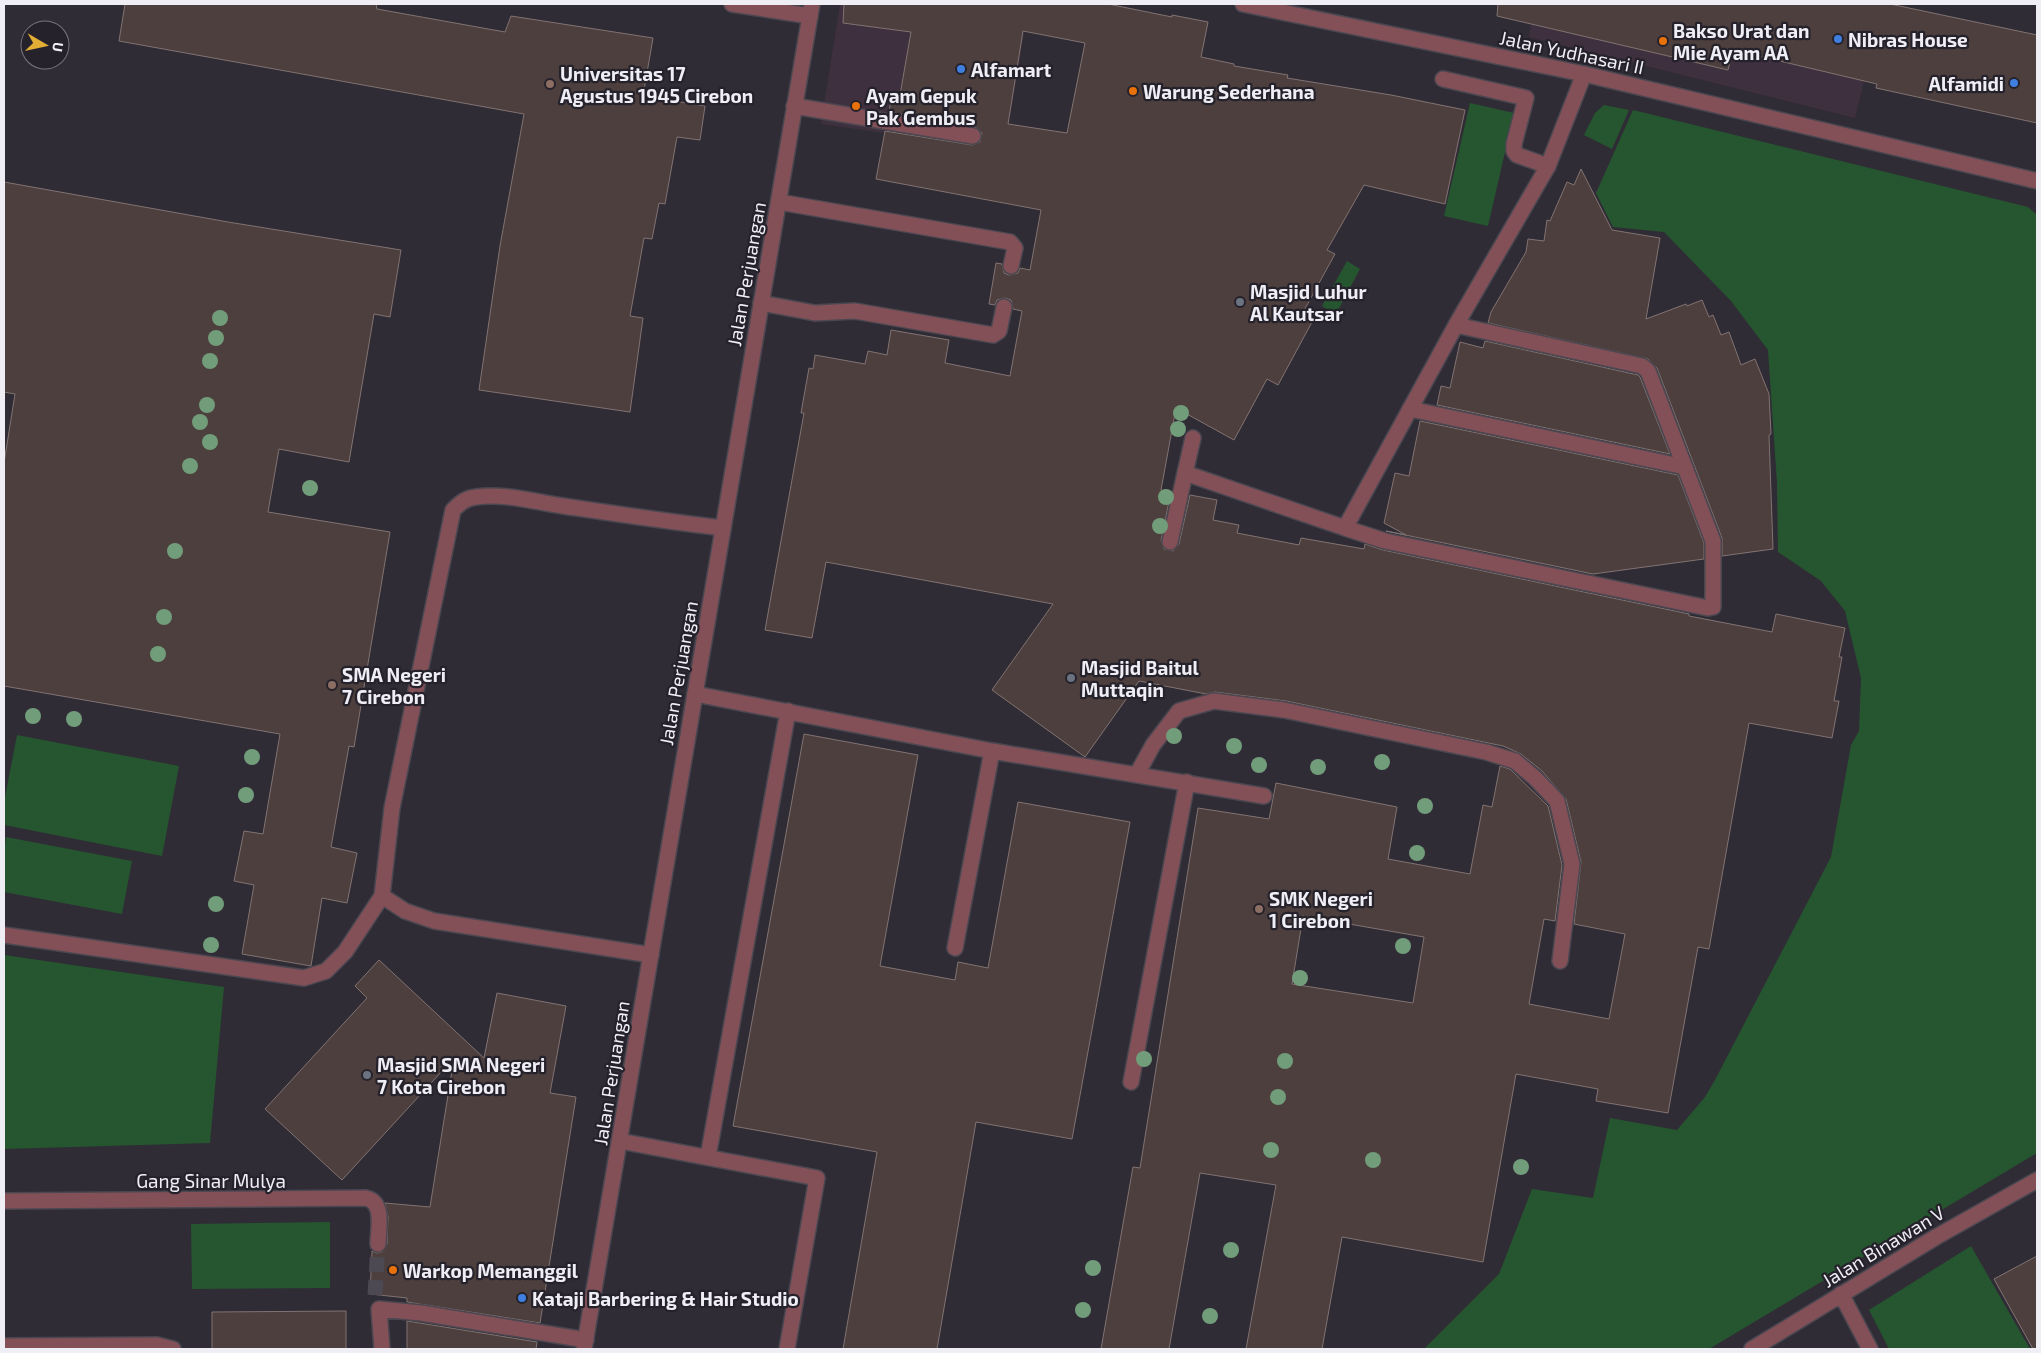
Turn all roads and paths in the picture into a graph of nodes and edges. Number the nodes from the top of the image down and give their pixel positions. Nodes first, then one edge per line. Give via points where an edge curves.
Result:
1 (732, 4) edge
2 (1243, 4) edge
3 (811, 10) edge
4 (1584, 74) junction
5 (1443, 79) dead end
6 (794, 106) junction
7 (972, 136) dead end
8 (1548, 166) junction
9 (2037, 181) edge
10 (779, 202) junction
11 (1012, 266) dead end
12 (761, 303) junction
13 (1004, 307) dead end
14 (1456, 325) junction
15 (1410, 410) junction
16 (1193, 438) dead end
17 (1685, 467) junction
18 (1185, 473) junction
19 (723, 528) junction
20 (1345, 528) junction
21 (1170, 542) dead end
22 (696, 694) junction
23 (788, 711) junction
24 (992, 751) junction
25 (1137, 774) junction
26 (1187, 782) junction
27 (1264, 796) dead end
28 (382, 896) junction
29 (4, 935) edge
30 (955, 948) dead end
31 (651, 955) junction
32 (1560, 961) dead end
33 (1131, 1082) dead end
34 (620, 1140) junction
35 (708, 1157) junction
36 (2037, 1180) edge
37 (4, 1201) edge
38 (378, 1244) tunnel mouth
39 (1841, 1294) junction
40 (4, 1346) edge
41 (587, 1347) edge
42 (173, 1349) edge
43 (382, 1349) edge
44 (788, 1349) edge
45 (1752, 1349) edge
46 (1870, 1349) edge

1 - 3 street
2 - 4 street, Jalan Yudhasari II
3 - 6 street, Jalan Perjuangan
4 - 8 street
4 - 9 street, Jalan Yudhasari II
5 - 8 street via 1526,98 1514,152
6 - 7 street
6 - 10 street, Jalan Perjuangan
8 - 14 street
10 - 11 street via 1010,242 1015,248
10 - 12 street, Jalan Perjuangan
12 - 13 street via 816,313 855,311 993,335 999,331
12 - 19 street, Jalan Perjuangan
14 - 15 street
14 - 17 street via 1642,366 1652,378
15 - 17 street
15 - 20 street
16 - 18 street
17 - 20 street via 1713,541 1713,608 1395,543
18 - 20 street
18 - 21 street
19 - 22 street, Jalan Perjuangan
19 - 28 street via 484,496 464,501 453,510 392,808
22 - 23 street
22 - 31 street, Jalan Perjuangan
23 - 24 street
23 - 35 street
24 - 25 street
24 - 30 street
25 - 26 street
25 - 32 street via 1153,745 1179,711 1214,701 1294,712 1486,752 1515,762 1557,801 1572,864
26 - 27 street
26 - 33 street
28 - 29 street via 345,952 326,971 304,978
28 - 31 street via 405,911 434,921
31 - 34 street, Jalan Perjuangan
34 - 35 street
34 - 41 street, Jalan Perjuangan
35 - 44 street via 817,1178
36 - 39 street, Jalan Binawan V
37 - 38 street, Gang Sinar Mulya via 366,1198 372,1199 379,1211
39 - 45 street, Jalan Binawan V
39 - 46 street
40 - 42 street via 157,1345
41 - 43 street via 377,1302

